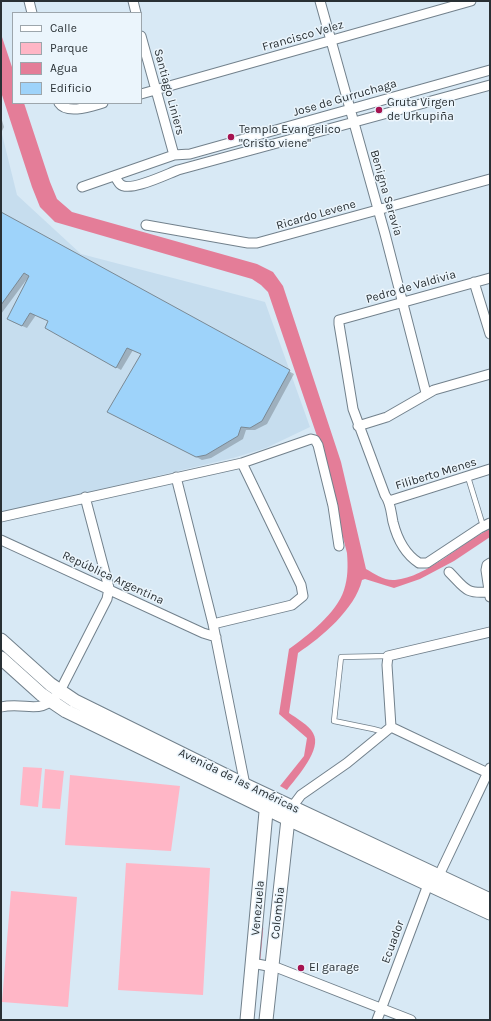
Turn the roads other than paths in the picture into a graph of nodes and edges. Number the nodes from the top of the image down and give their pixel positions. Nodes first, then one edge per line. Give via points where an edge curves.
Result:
1 (29, 1) edge
2 (133, 1) edge
3 (320, 1) edge
4 (471, 1) edge
5 (32, 12) edge
6 (136, 12) edge
7 (142, 40) edge
8 (330, 40) junction
9 (490, 70) edge
10 (490, 85) edge
11 (156, 90) junction
12 (142, 94) edge
13 (61, 104) edge
14 (99, 104) edge
15 (350, 109) junction
16 (354, 122) junction
17 (174, 155) junction
18 (115, 176) junction
19 (490, 179) edge
20 (82, 187) dead end
21 (378, 210) junction
22 (146, 225) dead end
23 (490, 278) edge
24 (474, 282) junction
25 (402, 302) junction
26 (490, 334) edge
27 (490, 374) edge
28 (426, 393) junction
29 (358, 426) junction
30 (242, 463) junction
31 (490, 470) edge
32 (176, 477) junction
33 (468, 477) junction
34 (85, 497) junction
35 (389, 501) junction
36 (1, 517) edge
37 (487, 524) edge
38 (1, 540) edge
39 (339, 546) dead end
40 (489, 564) edge
41 (449, 572) dead end
42 (109, 588) junction
43 (489, 595) edge
44 (213, 624) junction
45 (490, 632) edge
46 (216, 637) junction
47 (1, 640) edge
48 (388, 656) junction
49 (1, 658) edge
50 (60, 691) junction
51 (51, 702) junction
52 (1, 707) edge
53 (388, 730) junction
54 (489, 771) edge
55 (245, 785) junction
56 (268, 796) junction
57 (267, 809) junction
58 (290, 813) junction
59 (434, 880) junction
60 (490, 900) edge
61 (490, 913) edge
62 (252, 963) junction
63 (272, 966) junction
64 (382, 1008) junction
65 (247, 1020) edge
66 (266, 1020) edge
67 (377, 1020) edge
68 (412, 1020) edge

1 - 5 street
2 - 6 street
3 - 8 street, Benigna Saravia
4 - 8 street, Francisco Velez
7 - 11 street, Santiago Liniers
8 - 11 street, Francisco Velez
8 - 15 street, Benigna Saravia
9 - 15 street, Jose de Gurruchaga
10 - 16 street, Jose de Gurruchaga
11 - 12 street, Francisco Velez
11 - 17 street, Santiago Liniers
13 - 14 street via 67,108
15 - 16 street, Benigna Saravia
15 - 17 street, Jose de Gurruchaga via 190,154
16 - 18 street, Jose de Gurruchaga via 178,170 134,187 120,184
16 - 21 street, Benigna Saravia
17 - 18 street, Jose de Gurruchaga
18 - 20 street, Jose de Gurruchaga
19 - 21 street, Ricardo Levene
21 - 22 street, Ricardo Levene via 257,243
21 - 25 street, Benigna Saravia
23 - 24 street, Pedro de Valdivia
24 - 25 street, Pedro de Valdivia
24 - 26 street
25 - 28 street, Benigna Saravia
25 - 29 street, Pedro de Valdivia via 339,320
27 - 28 street
28 - 29 street via 386,417
29 - 35 street
30 - 32 street
30 - 39 street via 305,439 315,440 333,506
30 - 44 street via 301,584 302,596 292,605
31 - 33 street, Filiberto Menes
32 - 34 street
32 - 44 street
33 - 35 street, Filiberto Menes via 444,482
33 - 37 lane
34 - 36 street
34 - 42 street
35 - 37 street via 400,541 409,555 420,563 432,560
38 - 42 street, República Argentina
40 - 43 street
41 - 43 street via 468,591
42 - 46 street, República Argentina
42 - 50 street via 107,599
44 - 46 street
45 - 48 street
46 - 55 street
47 - 50 main road, Avenida de las Américas
48 - 53 street
48 - 53 lane via 341,657 334,721
49 - 51 main road, Avenida de las Américas
50 - 51 street
50 - 55 main road, Avenida de las Américas via 75,701
51 - 52 street via 42,706
51 - 57 main road, Avenida de las Américas
53 - 54 street
53 - 58 street via 301,795
54 - 59 street, Ecuador
55 - 56 main road, Avenida de las Américas
56 - 57 main road, Venezuela
56 - 58 main road, Avenida de las Américas
57 - 58 main road, Avenida de las Américas
57 - 62 main road, Venezuela
58 - 59 main road, Avenida de las Américas
58 - 63 main road, Colombia
59 - 60 main road, Avenida de las Américas
59 - 61 main road, Avenida de las Américas
59 - 64 street, Ecuador via 426,890
62 - 63 street
62 - 65 main road, Venezuela
63 - 64 street
63 - 66 main road, Colombia
64 - 67 street, Ecuador
64 - 68 street

